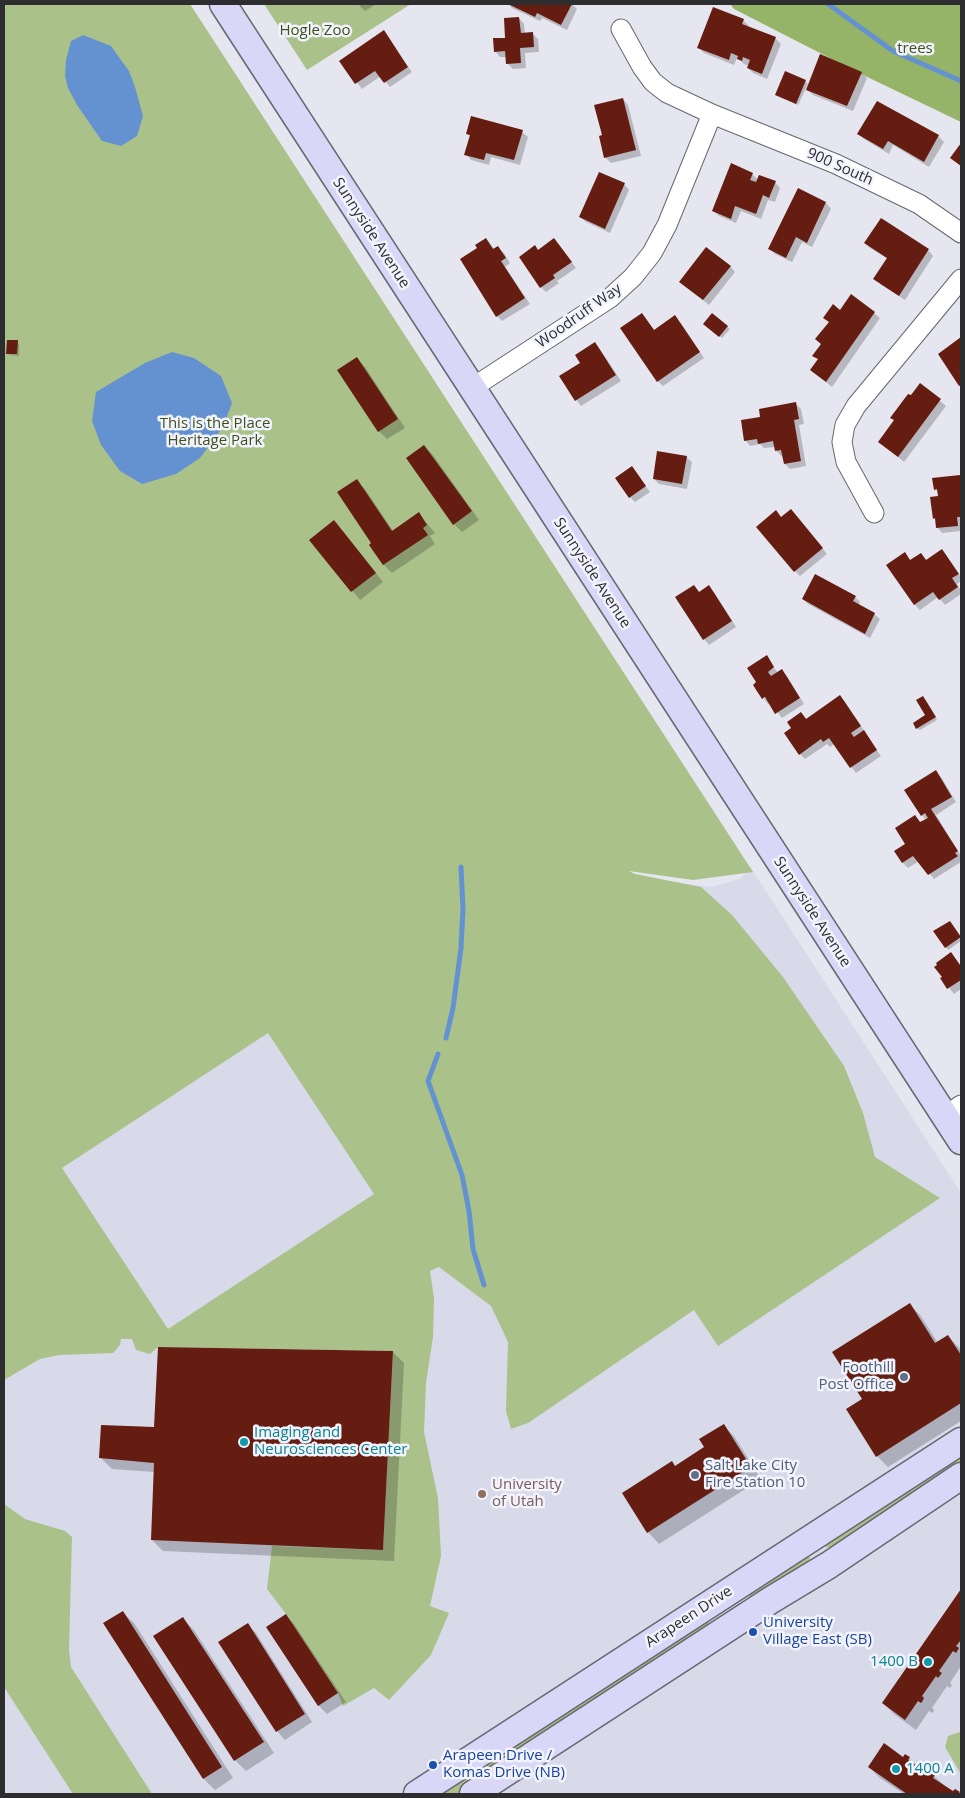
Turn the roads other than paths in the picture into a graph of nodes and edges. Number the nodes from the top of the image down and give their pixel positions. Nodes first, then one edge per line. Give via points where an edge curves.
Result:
1 (223, 4) edge
2 (621, 29) dead end
3 (712, 114) junction
4 (961, 233) edge
5 (961, 279) edge
6 (472, 388) junction
7 (874, 513) dead end
8 (953, 1110) edge
9 (961, 1141) edge
10 (961, 1441) edge
11 (961, 1476) edge
12 (417, 1794) edge
13 (473, 1794) edge

1 - 6 main road, Sunnyside Avenue
2 - 3 street, 900 South via 653,82 667,93
3 - 4 street, 900 South via 836,164 919,204
3 - 6 street, Woodruff Way via 667,225 652,253 633,277 610,298
5 - 7 street via 856,406 845,425 842,442 846,462
6 - 8 main road, Sunnyside Avenue
8 - 9 main road, Sunnyside Avenue
10 - 12 main road, Arapeen Drive
11 - 13 main road, Arapeen Drive

